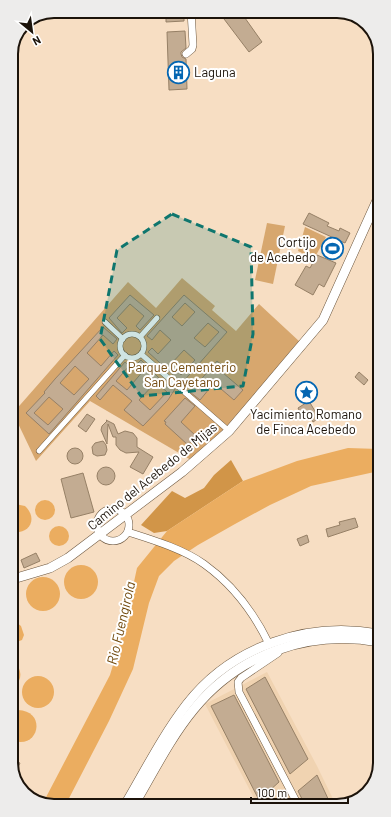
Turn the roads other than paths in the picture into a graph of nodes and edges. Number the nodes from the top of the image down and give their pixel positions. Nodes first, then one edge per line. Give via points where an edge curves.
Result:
1 (191, 18) edge
2 (186, 54) dead end
3 (373, 209) edge
4 (157, 318) dead end
5 (105, 322) dead end
6 (140, 337) junction
7 (123, 339) junction
8 (141, 354) junction
9 (125, 355) junction
10 (229, 431) junction
11 (40, 451) dead end
12 (126, 515) junction
13 (128, 532) junction
14 (100, 535) junction
15 (18, 578) edge
16 (373, 633) edge
17 (373, 641) edge
18 (269, 644) junction
19 (288, 646) junction
20 (129, 799) edge
21 (138, 799) edge
22 (295, 799) edge

1 - 2 street via 193,45
3 - 10 street, Camino del Acebedo de Mijas via 323,320
4 - 6 street
5 - 7 street
6 - 7 street via 136,334 126,335
6 - 8 street via 144,340 144,350
7 - 9 street via 120,342 121,351
8 - 9 street via 133,358
8 - 10 street
9 - 11 street
10 - 12 street, Camino del Acebedo de Mijas via 204,454
12 - 13 street via 130,526
12 - 14 street, Camino del Acebedo de Mijas
12 - 14 street via 115,509 105,511 97,521 96,527
13 - 14 street via 119,541 114,542 105,540
13 - 18 street via 188,555 204,564 249,609
14 - 15 street, Camino del Acebedo de Mijas via 60,563
16 - 18 street via 329,630 302,634
17 - 19 street via 335,638
18 - 20 street via 225,668 198,691 176,719
19 - 21 street via 255,658 230,674 204,697 183,724
19 - 22 street via 240,678 238,685 239,692

